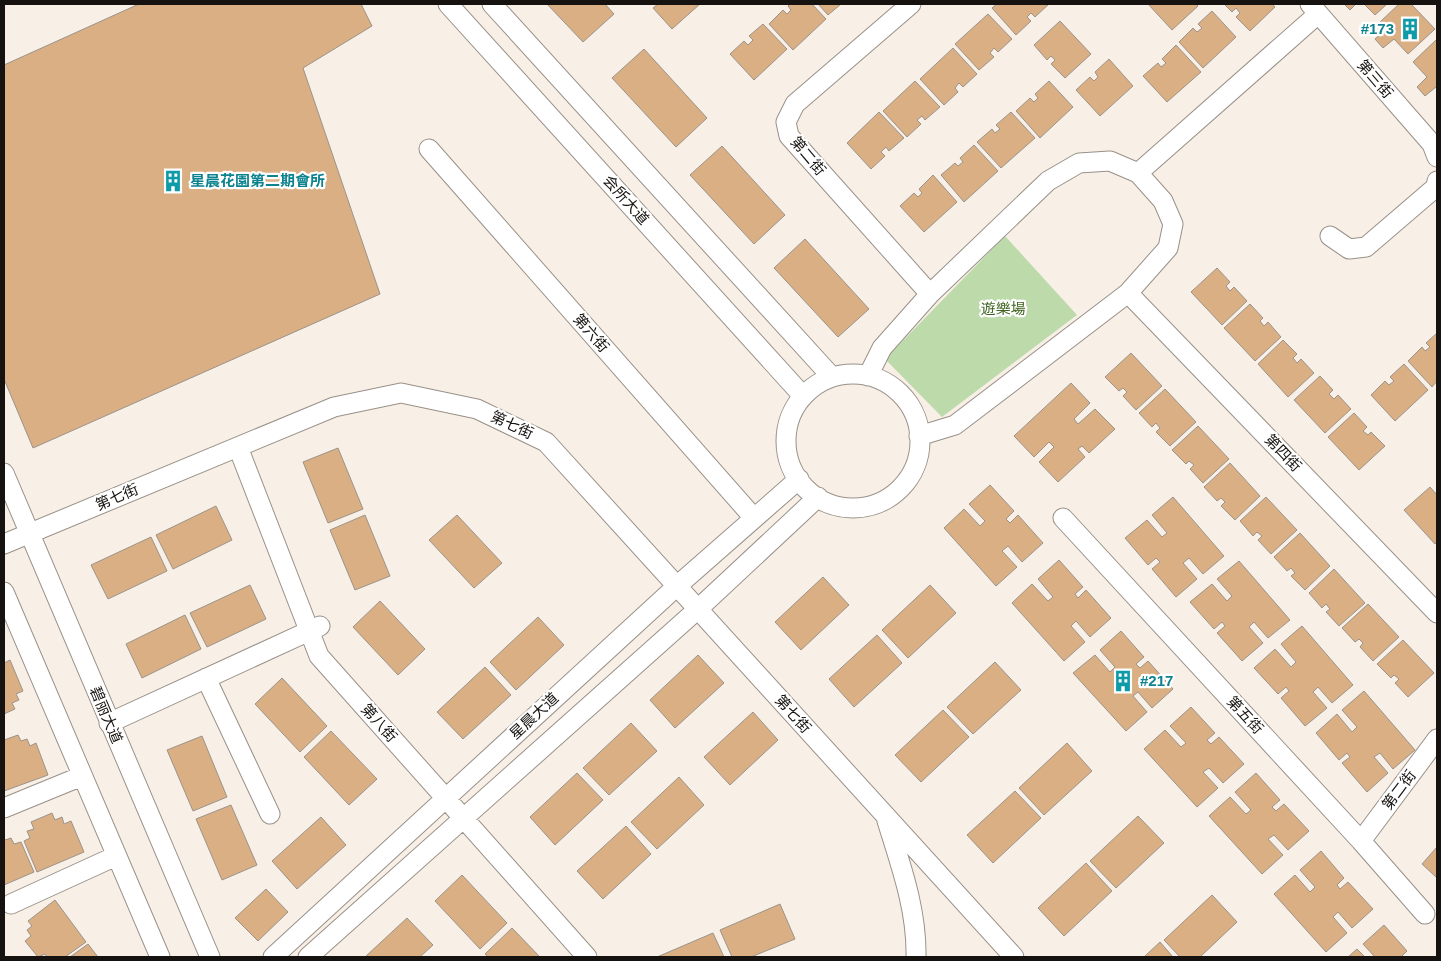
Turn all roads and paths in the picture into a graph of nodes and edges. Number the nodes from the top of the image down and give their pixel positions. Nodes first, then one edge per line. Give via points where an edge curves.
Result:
1 (448, 4) edge
2 (492, 4) edge
3 (911, 4) edge
4 (1314, 9) edge
5 (429, 149) dead end
6 (1437, 156) edge
7 (1138, 173) junction
8 (1437, 181) edge
9 (1330, 236) dead end
10 (1128, 293) junction
11 (930, 294) junction
12 (868, 376) junction
13 (832, 377) junction
14 (804, 396) junction
15 (919, 436) junction
16 (238, 447) junction
17 (4, 473) edge
18 (799, 479) junction
19 (818, 497) junction
20 (754, 518) junction
21 (1064, 518) dead end
22 (29, 534) junction
23 (4, 544) edge
24 (677, 586) junction
25 (4, 592) edge
26 (698, 609) junction
27 (1437, 613) edge
28 (315, 628) junction
29 (12, 633) edge
30 (206, 678) junction
31 (109, 723) junction
32 (1437, 739) edge
33 (82, 776) junction
34 (4, 808) edge
35 (270, 814) dead end
36 (885, 815) junction
37 (464, 819) junction
38 (1361, 841) junction
39 (116, 856) junction
40 (11, 904) dead end
41 (1424, 914) dead end
42 (160, 957) edge
43 (210, 957) edge
44 (273, 957) edge
45 (308, 957) edge
46 (587, 957) edge
47 (916, 957) edge
48 (1014, 957) edge

1 - 14 street, 会所大道
2 - 13 street
3 - 11 street, 第二街 via 795,104 786,122 789,136
4 - 6 street, 第三街 via 1432,144
4 - 7 street
5 - 20 street, 第六街
7 - 10 street via 1163,201 1173,224 1168,248
7 - 11 street via 1110,161 1079,163 1071,167 1048,181
8 - 9 street via 1436,187 1366,247 1349,248
10 - 15 street via 955,425
10 - 27 street, 第四街
11 - 12 street via 882,348
12 - 13 street
12 - 15 street via 897,390 912,408
13 - 14 street
14 - 18 street via 796,405 787,426 786,449
15 - 19 street via 920,450 914,470 902,487 885,500 865,507 843,507
16 - 22 street, 第七街
16 - 24 street, 第七街 via 334,406 401,393 477,409 546,442
16 - 28 street, 第八街
17 - 22 street, 碧丽大道
18 - 19 street
18 - 20 street, 星晨大道
19 - 26 street, 星晨大道
20 - 24 street, 星晨大道
21 - 38 street, 第五街
22 - 23 street, 第七街
22 - 31 street, 碧丽大道
24 - 26 street, 第七街
24 - 44 street, 星晨大道
25 - 29 street
26 - 36 street, 第七街
26 - 37 street, 星晨大道
28 - 30 street
28 - 37 street, 第八街 via 319,656
29 - 33 street
30 - 31 street
30 - 35 street
31 - 43 street, 碧丽大道
32 - 38 street, 第二街
33 - 34 street
33 - 39 street
36 - 47 street, 第七街 via 906,880 916,937
36 - 48 street, 第七街
37 - 45 street, 星晨大道
37 - 46 street, 第八街
38 - 41 street, 第五街
39 - 40 street
39 - 42 street

